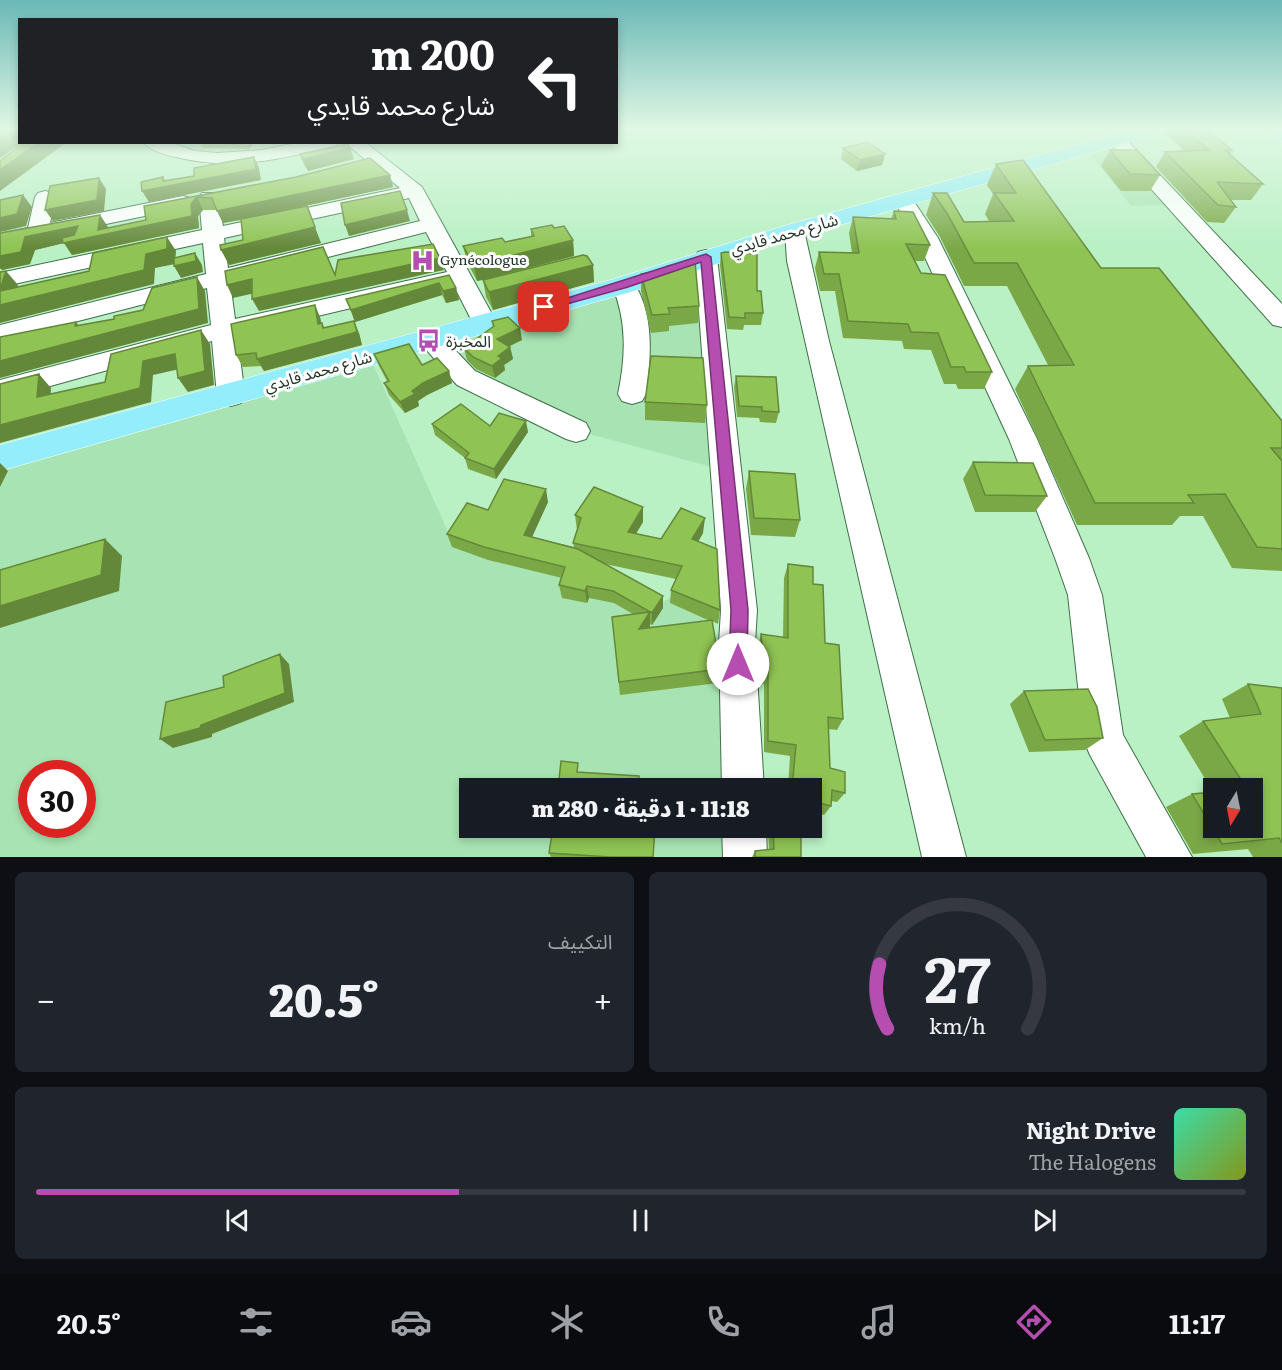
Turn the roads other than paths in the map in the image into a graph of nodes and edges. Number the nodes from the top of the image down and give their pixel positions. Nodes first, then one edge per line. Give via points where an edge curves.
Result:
1 (387, 169) edge
2 (1016, 169) edge
3 (1144, 169) edge
4 (415, 191) junction
5 (45, 197) edge
6 (904, 201) junction
7 (432, 224) junction
8 (796, 230) junction
9 (38, 231) junction
10 (211, 234) junction
11 (0, 240) edge
12 (706, 257) junction
13 (216, 279) junction
14 (0, 280) edge
15 (463, 284) junction
16 (624, 285) junction
17 (490, 287) edge
18 (1282, 319) edge
19 (485, 323) junction
20 (224, 330) junction
21 (0, 333) edge
22 (431, 340) junction
23 (0, 390) edge
24 (632, 394) dead end
25 (231, 396) junction
26 (576, 431) dead end
27 (0, 458) edge
28 (743, 778) edge
29 (744, 838) edge
30 (745, 857) edge
31 (944, 857) edge
32 (1170, 857) edge

1 - 4 street
2 - 6 main road, شارع محمد قايدي
3 - 18 street
4 - 7 street
4 - 10 street
5 - 9 street
6 - 8 main road, شارع محمد قايدي
6 - 32 street via 927,238 1018,429 1072,558 1085,595 1104,741
7 - 13 street
7 - 15 street
8 - 12 main road, شارع محمد قايدي
8 - 31 street via 798,261 816,341
9 - 10 street via 220,195
9 - 11 street
10 - 13 street
10 - 14 street
12 - 16 main road, شارع محمد قايدي
12 - 28 street via 740,610 737,643
13 - 20 street
13 - 21 street
15 - 17 street
15 - 19 street
15 - 20 street
16 - 19 main road, شارع محمد قايدي
16 - 24 street via 637,328 638,362
19 - 22 main road, شارع محمد قايدي
20 - 23 street
20 - 25 street
22 - 25 main road, شارع محمد قايدي
22 - 26 street via 466,378
25 - 27 main road, شارع محمد قايدي
29 - 30 street

